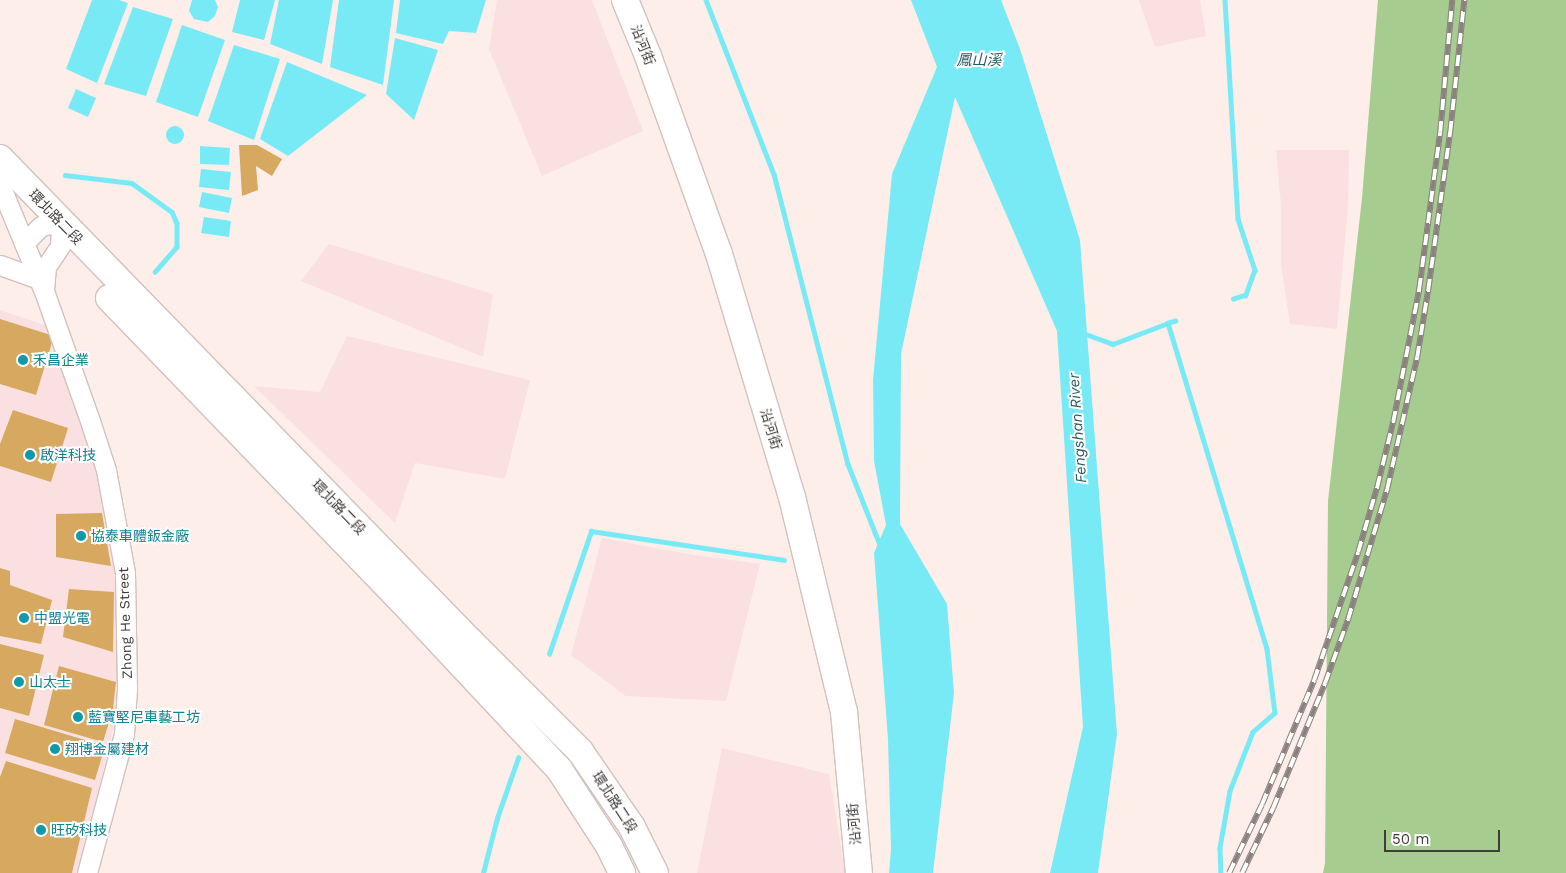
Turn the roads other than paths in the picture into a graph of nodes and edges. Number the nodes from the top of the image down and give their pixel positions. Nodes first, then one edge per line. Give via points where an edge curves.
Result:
1 (625, 0) edge
2 (0, 158) edge
3 (0, 184) edge
4 (46, 235) junction
5 (0, 266) edge
6 (41, 285) junction
7 (87, 873) edge
8 (622, 873) edge
9 (656, 873) edge
10 (859, 873) edge

1 - 10 street, 沿河街 via 719,254 792,497 844,712
2 - 4 street, 環北路二段
3 - 4 street, 環北路二段
4 - 6 street, Zhong He Street
4 - 6 street, Zhong He Street via 46,267
4 - 8 street, 環北路二段 via 414,614 558,769 609,846
4 - 9 street, 環北路二段 via 580,751 632,827
5 - 6 street
6 - 7 street, Zhong He Street via 106,470 125,573 127,689 124,734

